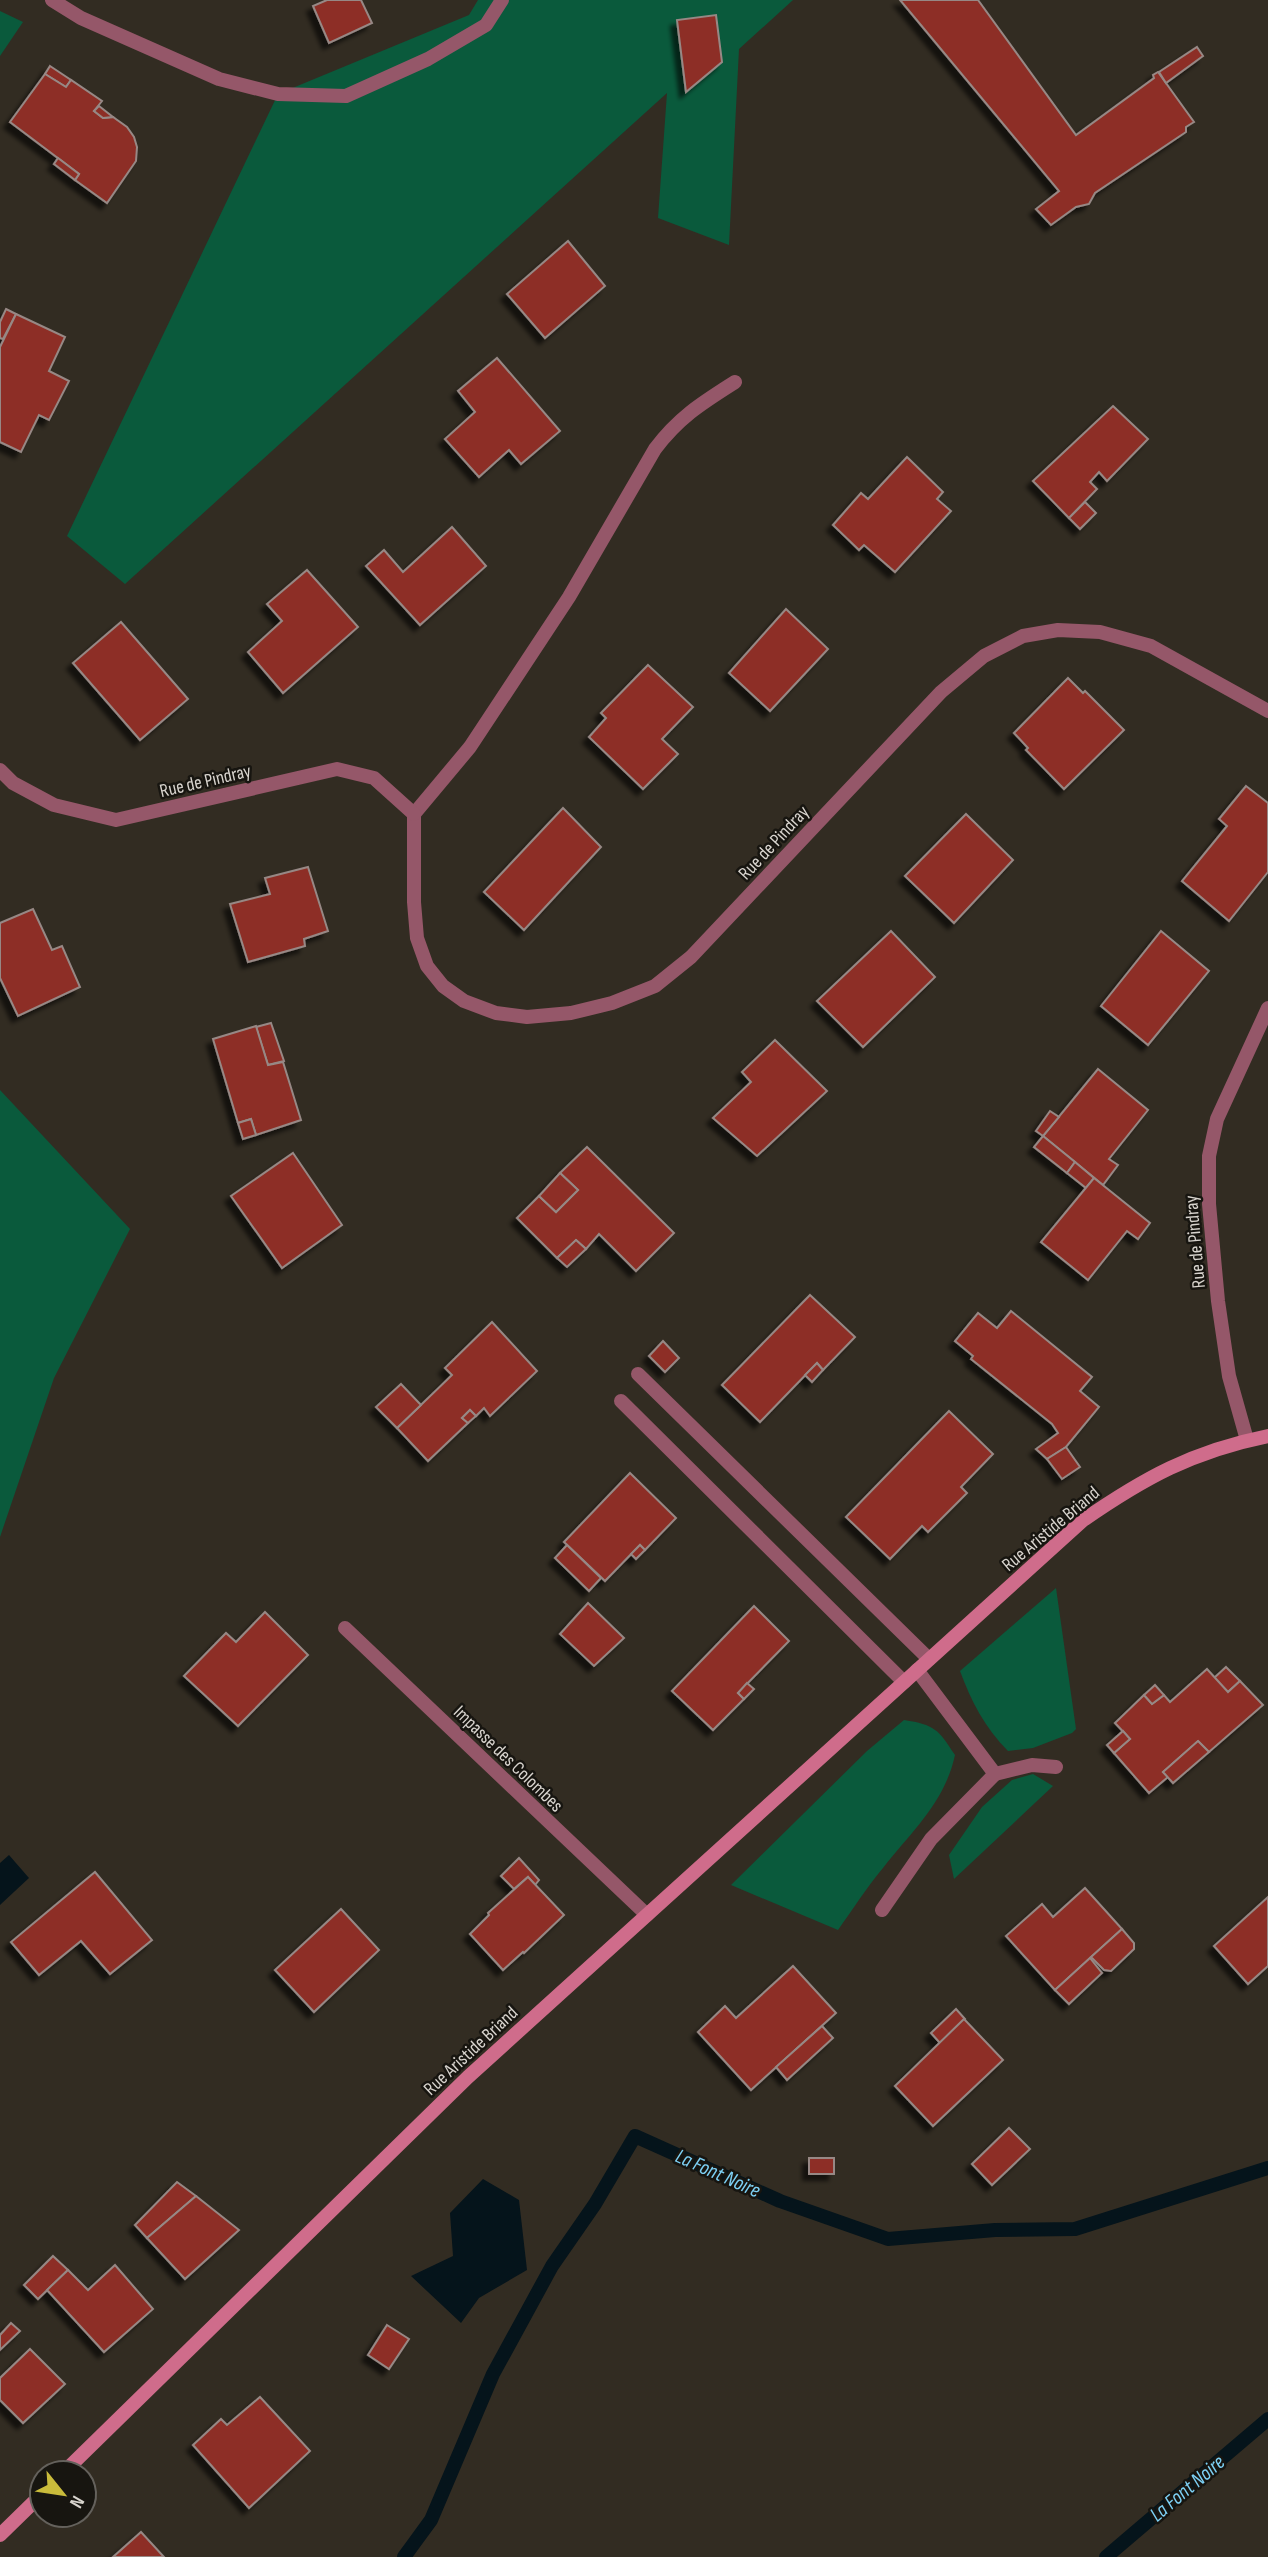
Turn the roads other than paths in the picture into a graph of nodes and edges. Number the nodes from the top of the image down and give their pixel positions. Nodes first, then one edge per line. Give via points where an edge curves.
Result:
1 (52, 0) edge
2 (502, 0) edge
3 (735, 382) dead end
4 (1268, 710) edge
5 (0, 770) edge
6 (414, 814) junction
7 (1268, 1008) edge
8 (638, 1374) dead end
9 (621, 1401) dead end
10 (1268, 1436) edge
11 (1247, 1440) junction
12 (345, 1628) dead end
13 (929, 1659) junction
14 (917, 1670) junction
15 (904, 1682) junction
16 (1056, 1767) dead end
17 (995, 1774) junction
18 (883, 1910) dead end
19 (647, 1915) junction
20 (77, 2459) edge
21 (28, 2508) edge
22 (0, 2535) edge

1 - 2 street via 81,18 219,79 278,93 346,96 428,59 486,25
3 - 6 street via 671,427 569,597 470,747
4 - 6 street, Rue de Pindray via 1152,646 1100,632 1058,630 1023,636 984,656 941,692 691,957 655,986 572,1013 527,1017 496,1013 464,1001 443,986 427,966 417,938
5 - 6 street, Rue de Pindray via 13,783 54,805 116,820 337,768 374,778
7 - 11 street, Rue de Pindray via 1217,1119 1209,1156 1218,1301 1229,1376
8 - 13 street
9 - 15 street
10 - 11 street, Rue Aristide Briand
11 - 13 street, Rue Aristide Briand via 1184,1460 1082,1521
12 - 19 street, Impasse des Colombes
13 - 14 street, Rue Aristide Briand
14 - 15 street, Rue Aristide Briand
14 - 17 street
15 - 19 street, Rue Aristide Briand
16 - 17 street via 1032,1765
17 - 18 street via 931,1839
19 - 20 street, Rue Aristide Briand via 468,2077
21 - 22 street

